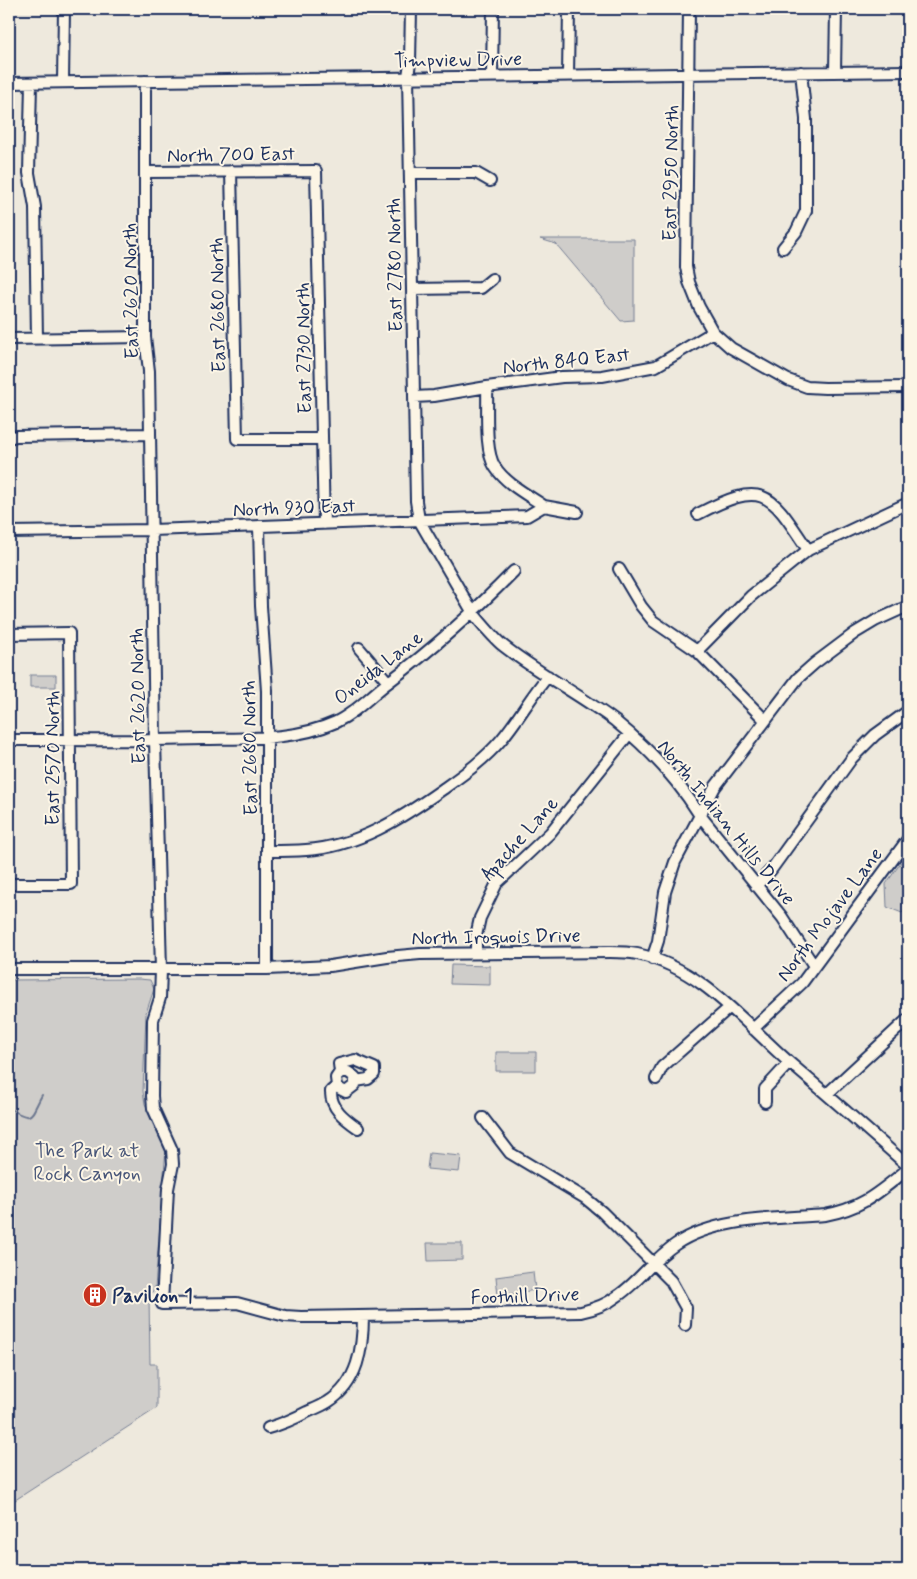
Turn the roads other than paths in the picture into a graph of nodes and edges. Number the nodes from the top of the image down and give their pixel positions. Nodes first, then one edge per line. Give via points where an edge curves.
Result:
1 (64, 9) edge
2 (411, 9) edge
3 (493, 9) edge
4 (569, 9) edge
5 (689, 9) edge
6 (836, 9) edge
7 (908, 71) edge
8 (801, 72) junction
9 (835, 72) junction
10 (689, 74) junction
11 (568, 75) junction
12 (492, 76) junction
13 (408, 77) junction
14 (145, 81) junction
15 (63, 82) junction
16 (9, 83) edge
17 (31, 83) junction
18 (231, 171) junction
19 (316, 171) joint
20 (146, 172) junction
21 (410, 173) junction
22 (490, 180) dead end
23 (783, 248) dead end
24 (492, 278) dead end
25 (412, 289) junction
26 (714, 332) junction
27 (145, 337) junction
28 (37, 338) junction
29 (9, 339) edge
30 (487, 386) junction
31 (908, 387) edge
32 (414, 397) junction
33 (150, 434) junction
34 (9, 438) edge
35 (322, 439) junction
36 (908, 503) edge
37 (544, 506) junction
38 (577, 512) dead end
39 (698, 514) dead end
40 (419, 520) junction
41 (324, 524) junction
42 (259, 526) junction
43 (152, 530) junction
44 (9, 532) edge
45 (808, 550) junction
46 (619, 569) dead end
47 (514, 571) dead end
48 (908, 606) edge
49 (473, 613) junction
50 (9, 634) edge
51 (359, 648) dead end
52 (697, 651) junction
53 (548, 676) junction
54 (388, 682) junction
55 (908, 711) edge
56 (765, 720) junction
57 (629, 734) junction
58 (266, 737) junction
59 (9, 740) edge
60 (70, 740) junction
61 (155, 740) junction
62 (699, 814) junction
63 (908, 839) edge
64 (268, 851) junction
65 (9, 884) edge
66 (756, 886) junction
67 (476, 953) junction
68 (652, 959) junction
69 (814, 966) junction
70 (268, 969) junction
71 (9, 970) edge
72 (162, 970) junction
73 (730, 1007) junction
74 (908, 1019) edge
75 (753, 1029) junction
76 (789, 1062) junction
77 (340, 1072) junction
78 (656, 1079) dead end
79 (356, 1081) junction
80 (337, 1086) junction
81 (827, 1094) junction
82 (765, 1102) dead end
83 (483, 1118) dead end
84 (358, 1128) dead end
85 (908, 1167) edge
86 (652, 1262) junction
87 (162, 1304) joint
88 (363, 1316) junction
89 (685, 1325) dead end
90 (268, 1428) dead end

1 - 15 street
2 - 13 street, East 2780 North
3 - 12 street
4 - 11 street
5 - 10 street, East 2950 North
6 - 9 street
7 - 9 street, Timpview Drive
8 - 9 street, Timpview Drive
8 - 10 street, Timpview Drive
8 - 23 street via 806,119 806,211 796,232
10 - 11 street, Timpview Drive
10 - 26 street, East 2950 North via 686,267 699,307
11 - 12 street, Timpview Drive
12 - 13 street, Timpview Drive
13 - 14 street, Timpview Drive
13 - 21 street, East 2780 North
14 - 15 street, Timpview Drive
14 - 20 street, East 2620 North
15 - 17 street, Timpview Drive
16 - 17 street, Timpview Drive
17 - 28 street via 29,174 35,207
18 - 19 street, North 700 East
18 - 20 street, North 700 East
18 - 35 street, East 2680 North via 237,439
19 - 35 street, East 2730 North
20 - 27 street, East 2620 North
21 - 22 street via 476,173
21 - 25 street, East 2780 North
24 - 25 street via 482,288
25 - 32 street, East 2780 North
26 - 30 street, North 840 East via 656,366 602,376
26 - 31 street, East 2950 North via 730,348 807,387
27 - 28 street
27 - 33 street, East 2620 North
28 - 29 street
30 - 32 street, North 840 East
30 - 37 street via 488,449 493,466 513,485
32 - 40 street, East 2780 North
33 - 34 street
33 - 43 street, East 2620 North
35 - 41 street, East 2730 North
36 - 45 street
37 - 38 street
37 - 40 street, North 930 East via 527,516
39 - 45 street via 739,496 759,496 774,503
40 - 41 street, North 930 East
40 - 49 street, North Indian Hills Drive
41 - 42 street, North 930 East
42 - 43 street, North 930 East
42 - 58 street, East 2680 North
43 - 44 street, North 930 East
43 - 61 street, East 2620 North
45 - 52 street via 751,596
46 - 52 street via 653,621
47 - 49 street, Oneida Lane
48 - 56 street via 875,621 834,647 798,678
49 - 53 street, North Indian Hills Drive via 502,645
49 - 54 street, Oneida Lane
50 - 60 street, East 2570 North via 69,633
51 - 54 street
52 - 56 street
53 - 57 street, North Indian Hills Drive
53 - 64 street via 493,749 470,770 410,812 380,829 341,843 307,850
54 - 58 street, Oneida Lane via 360,708 336,722 301,733
55 - 66 street via 875,735 852,758
56 - 62 street via 714,787
57 - 62 street, North Indian Hills Drive via 678,785
57 - 67 street, Apache Lane via 550,834 496,883 480,918
58 - 61 street, Oneida Lane
58 - 64 street, East 2680 North
59 - 60 street, Oneida Lane
60 - 61 street, Oneida Lane
60 - 65 street, East 2570 North via 70,884
61 - 72 street, East 2620 North
62 - 66 street, North Indian Hills Drive
62 - 68 street via 675,862 665,892
63 - 69 street, North Mojave Lane
64 - 70 street, East 2680 North
66 - 69 street, North Indian Hills Drive
67 - 68 street, North Iroquois Drive via 610,952
67 - 70 street, North Iroquois Drive via 387,956 330,966
68 - 73 street, North Iroquois Drive via 680,970
69 - 75 street, North Mojave Lane via 802,983
70 - 72 street, North Iroquois Drive
71 - 72 street, North Iroquois Drive
72 - 87 street, East 2620 North via 160,998 152,1020 152,1096 153,1108 172,1150 173,1164 168,1189
73 - 75 street, North Iroquois Drive
73 - 78 street via 662,1067
74 - 81 street
75 - 76 street, North Iroquois Drive
76 - 81 street, North Iroquois Drive
76 - 82 street via 765,1089
77 - 79 street via 353,1074
77 - 79 street via 339,1064 350,1060 374,1068 374,1074 368,1079
77 - 80 street via 336,1078
79 - 80 street via 346,1092
80 - 84 street via 331,1091 333,1104
81 - 85 street, North Iroquois Drive
83 - 86 street via 510,1154 585,1198
85 - 86 street, Foothill Drive via 877,1194 851,1209 825,1215 716,1227 682,1240
86 - 88 street, Foothill Drive via 616,1298 581,1312
86 - 89 street via 672,1281 686,1308
87 - 88 street, Foothill Drive via 237,1303 301,1318
88 - 90 street via 361,1351 355,1370 341,1390 327,1403 285,1424

